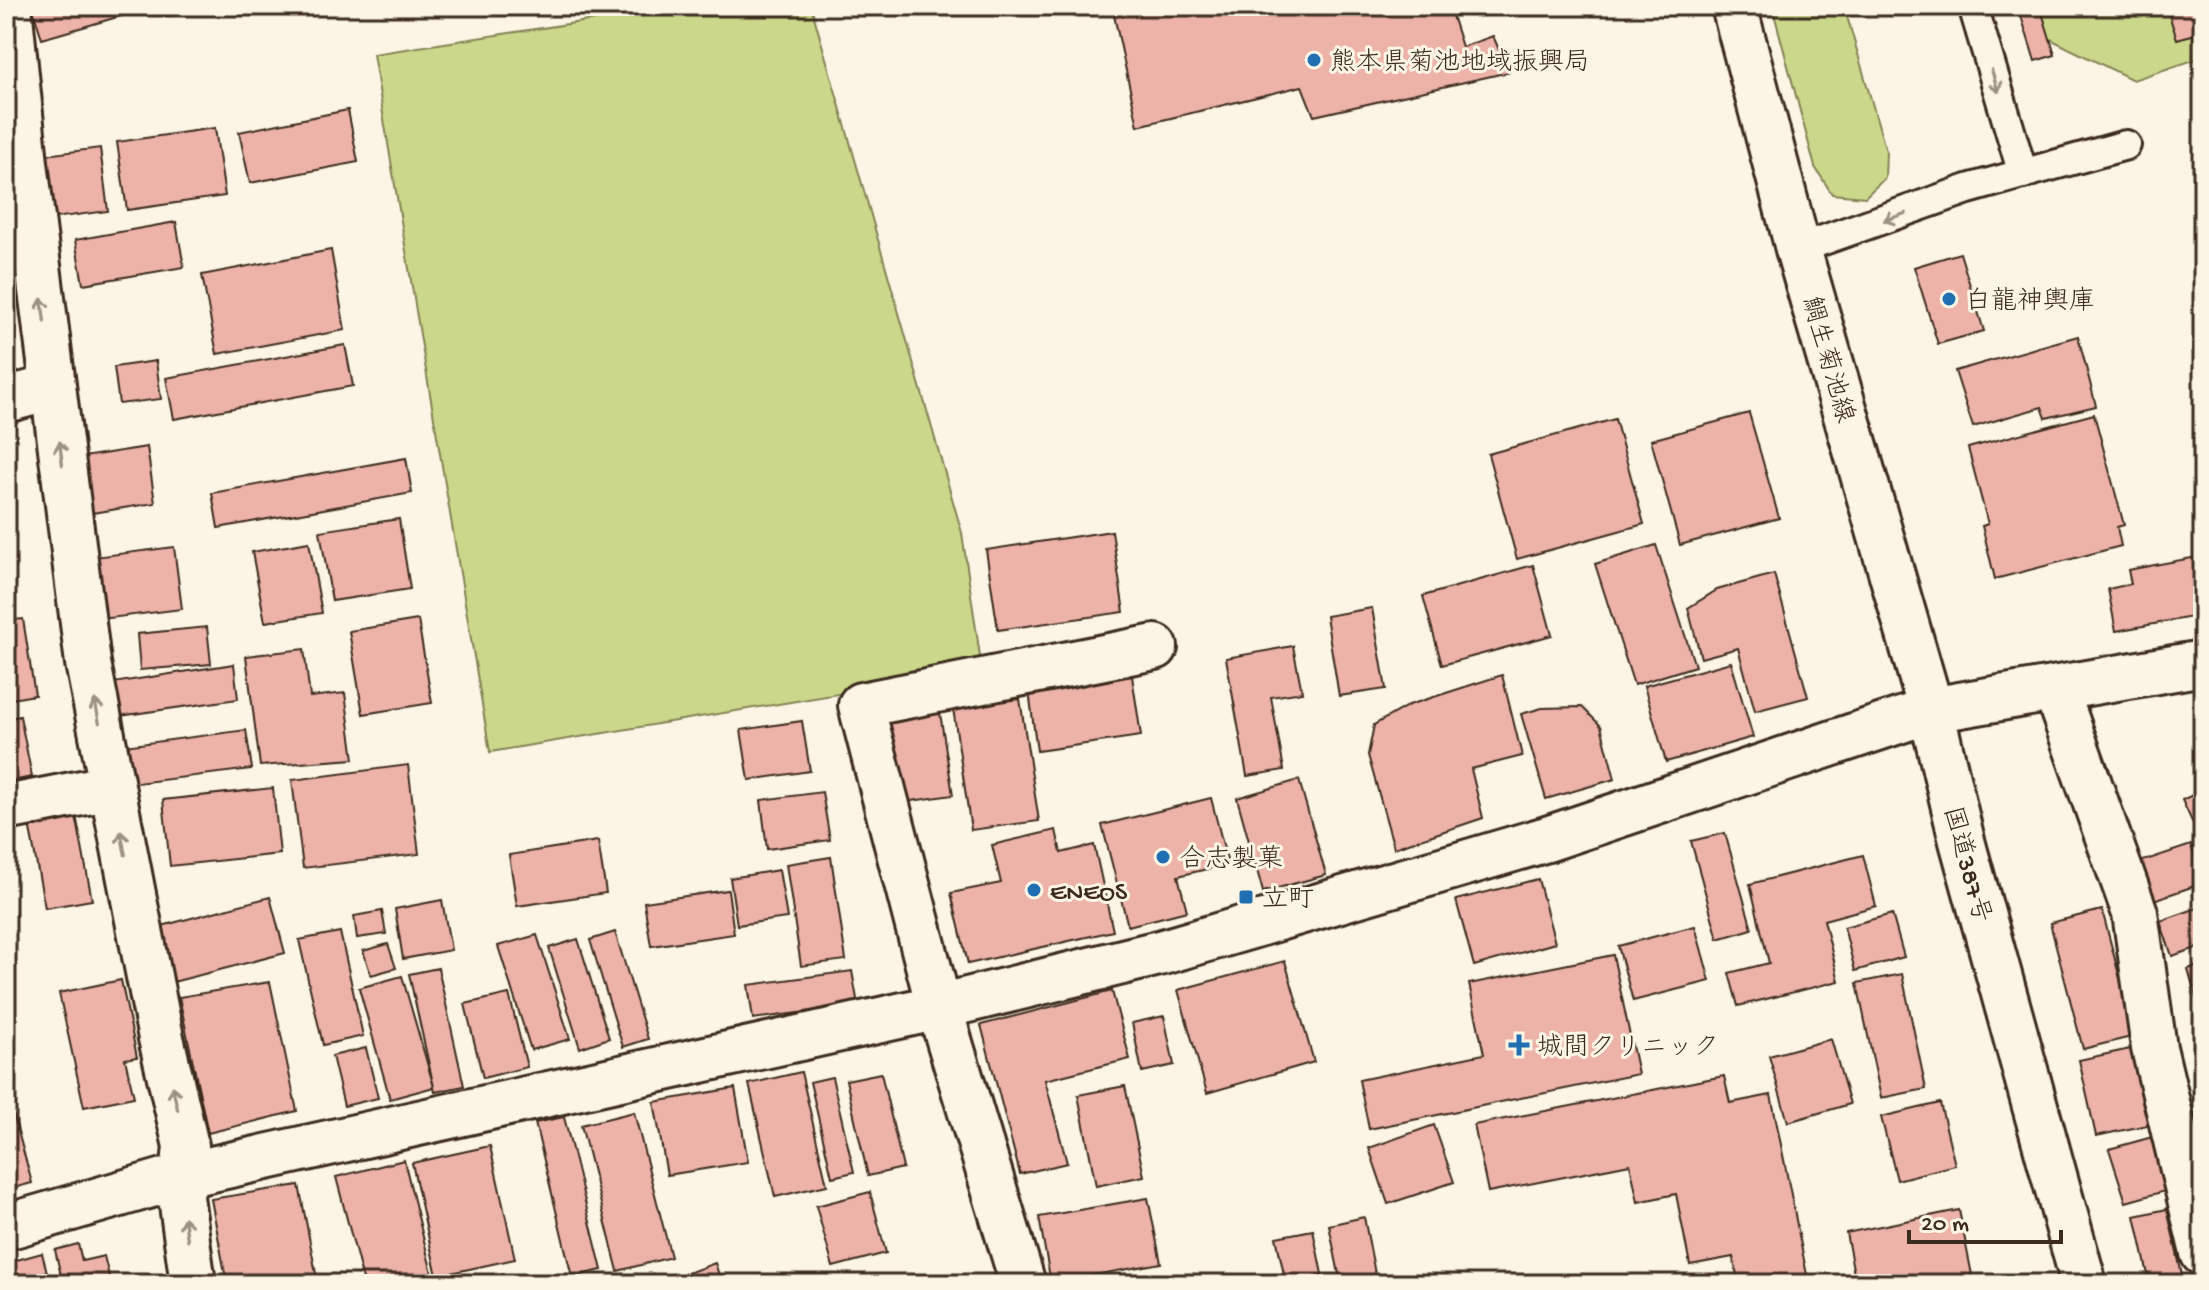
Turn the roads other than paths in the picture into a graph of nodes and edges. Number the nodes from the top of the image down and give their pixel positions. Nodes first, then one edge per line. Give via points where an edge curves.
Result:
1 (9, 6) edge
2 (1734, 6) edge
3 (1973, 6) edge
4 (2126, 145) dead end
5 (2023, 174) junction
6 (1798, 249) junction
7 (53, 387) junction
8 (6, 400) edge
9 (1155, 647) dead end
10 (2203, 663) edge
11 (2056, 691) junction
12 (1931, 710) junction
13 (112, 787) junction
14 (6, 808) edge
15 (939, 1007) junction
16 (185, 1175) junction
17 (6, 1227) edge
18 (2203, 1253) edge
19 (193, 1284) edge
20 (1023, 1284) edge
21 (2084, 1284) edge

7 -> 1 main road
2 - 6 main road, 鯛生菊池線
3 -> 5 lane
4 - 5 lane
5 -> 6 lane
6 - 12 main road, 鯛生菊池線
7 - 8 main road
13 -> 7 main road via 88,663
9 - 15 main road via 861,705
10 - 11 main road
11 - 12 main road
11 - 18 main road via 2135,913 2154,1048
12 - 15 main road via 1532,844 1163,952
12 - 21 main road, 国道387号
13 - 14 main road
16 -> 13 main road via 186,1146
15 - 16 main road
15 - 20 main road
16 - 17 main road
19 -> 16 main road via 181,1197

